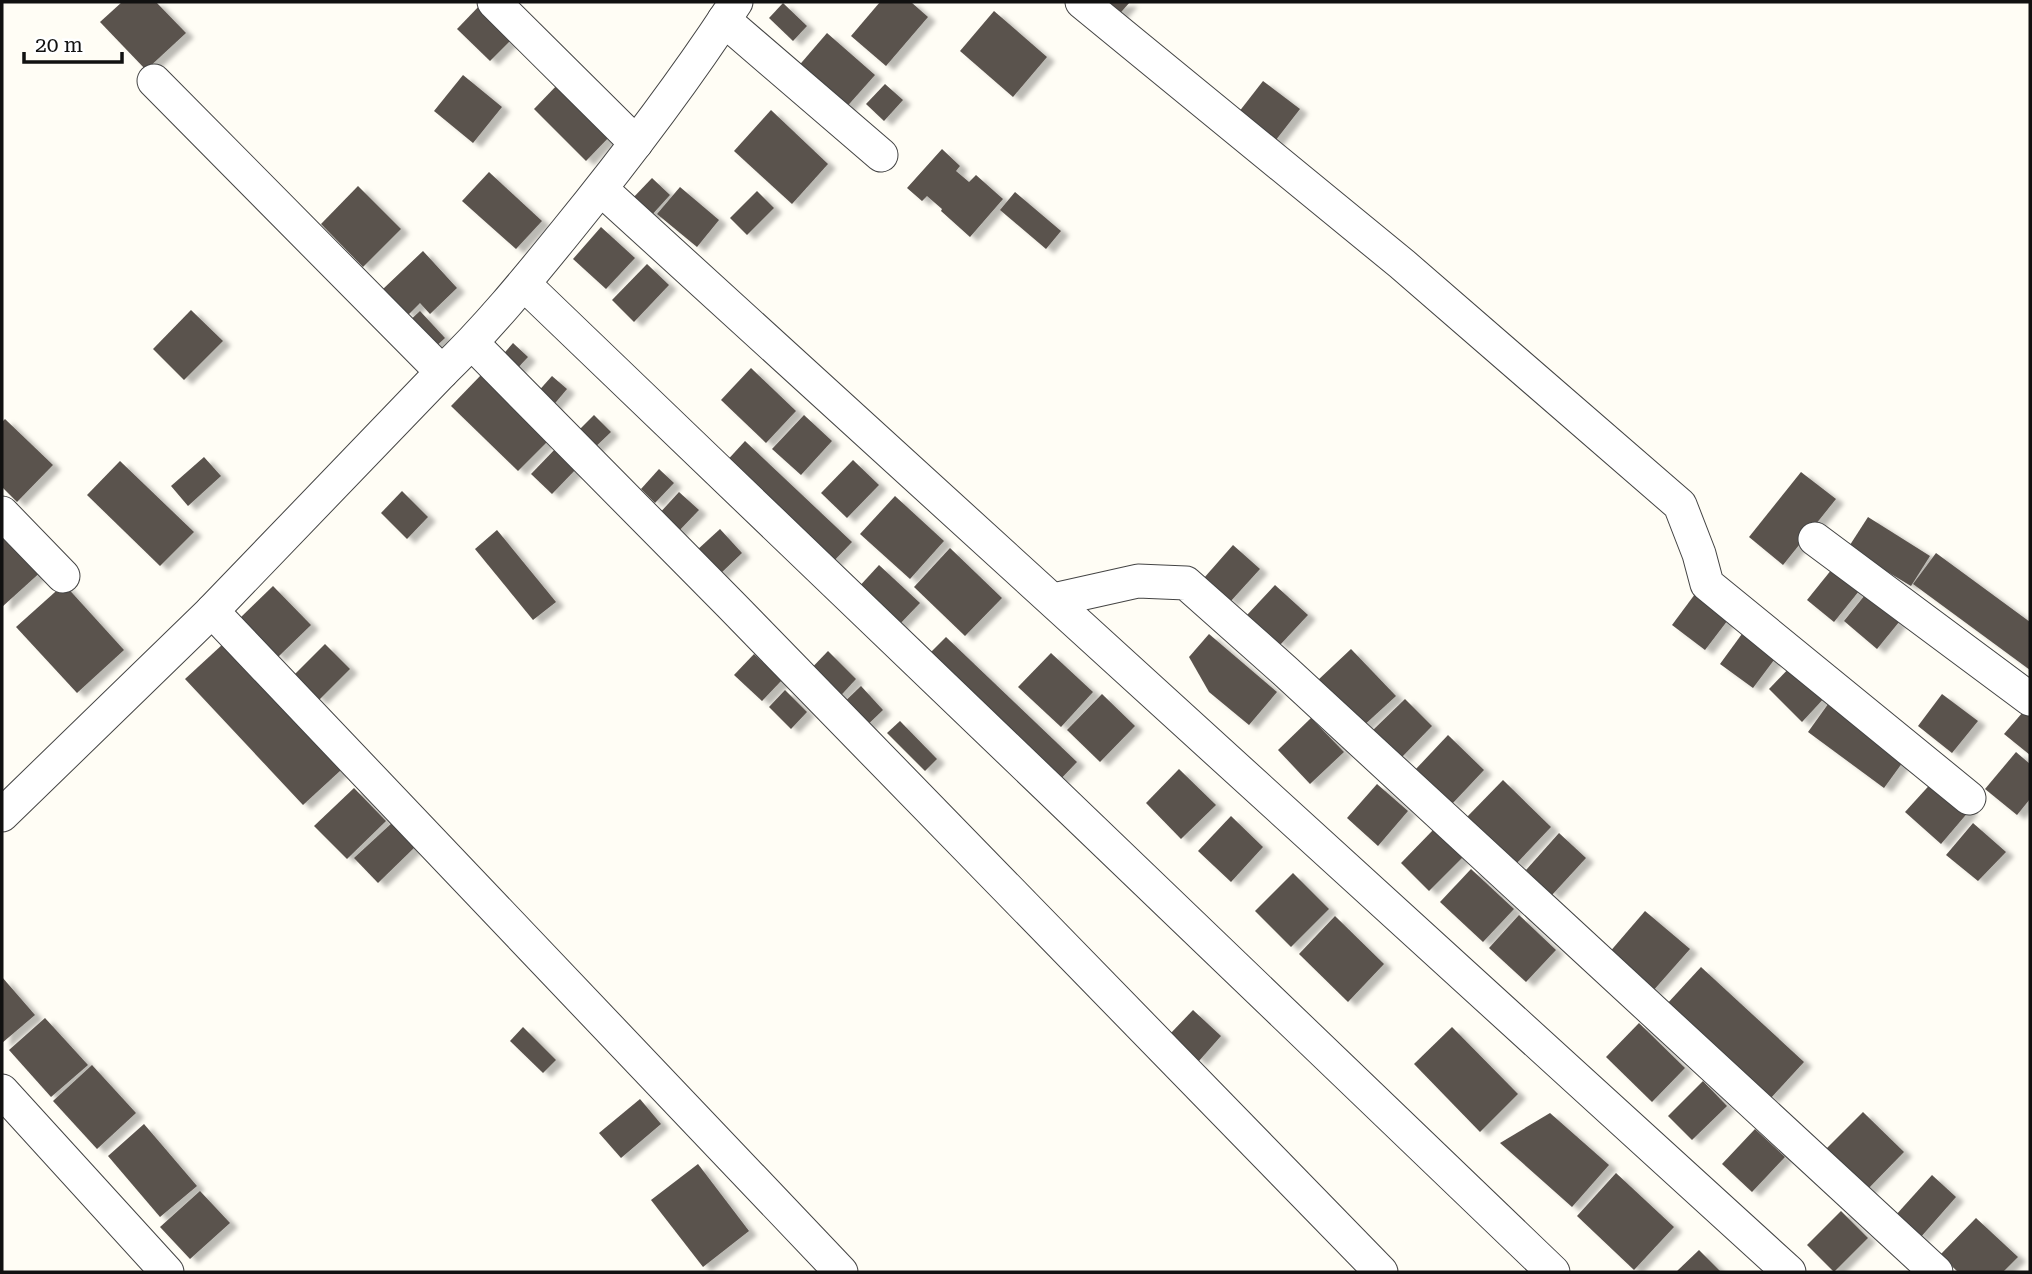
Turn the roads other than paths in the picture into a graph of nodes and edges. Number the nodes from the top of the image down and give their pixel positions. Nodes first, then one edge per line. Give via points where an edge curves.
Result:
1 (494, 2) edge
2 (1082, 2) edge
3 (730, 11) edge
4 (154, 81) dead end
5 (636, 143) junction
6 (881, 155) dead end
7 (601, 189) junction
8 (524, 284) junction
9 (472, 343) junction
10 (442, 372) junction
11 (2, 513) edge
12 (1815, 539) dead end
13 (63, 576) dead end
14 (1053, 600) junction
15 (212, 611) junction
16 (2030, 699) edge
17 (1969, 797) dead end
18 (2, 815) edge
19 (2, 1091) edge
20 (167, 1272) edge
21 (841, 1272) edge
22 (1381, 1272) edge
23 (1553, 1272) edge
24 (1789, 1272) edge
25 (1936, 1272) edge

1 - 5 street
2 - 17 street via 1402,264 1680,505 1706,584
3 - 5 street
3 - 6 street
4 - 10 street
5 - 7 street
7 - 8 street
7 - 14 street
8 - 9 street
8 - 23 street
9 - 10 street
9 - 22 street
10 - 15 street
11 - 13 street
12 - 16 street
14 - 24 street
14 - 25 street via 1138,581 1186,583
15 - 18 street
15 - 21 street
19 - 20 street

